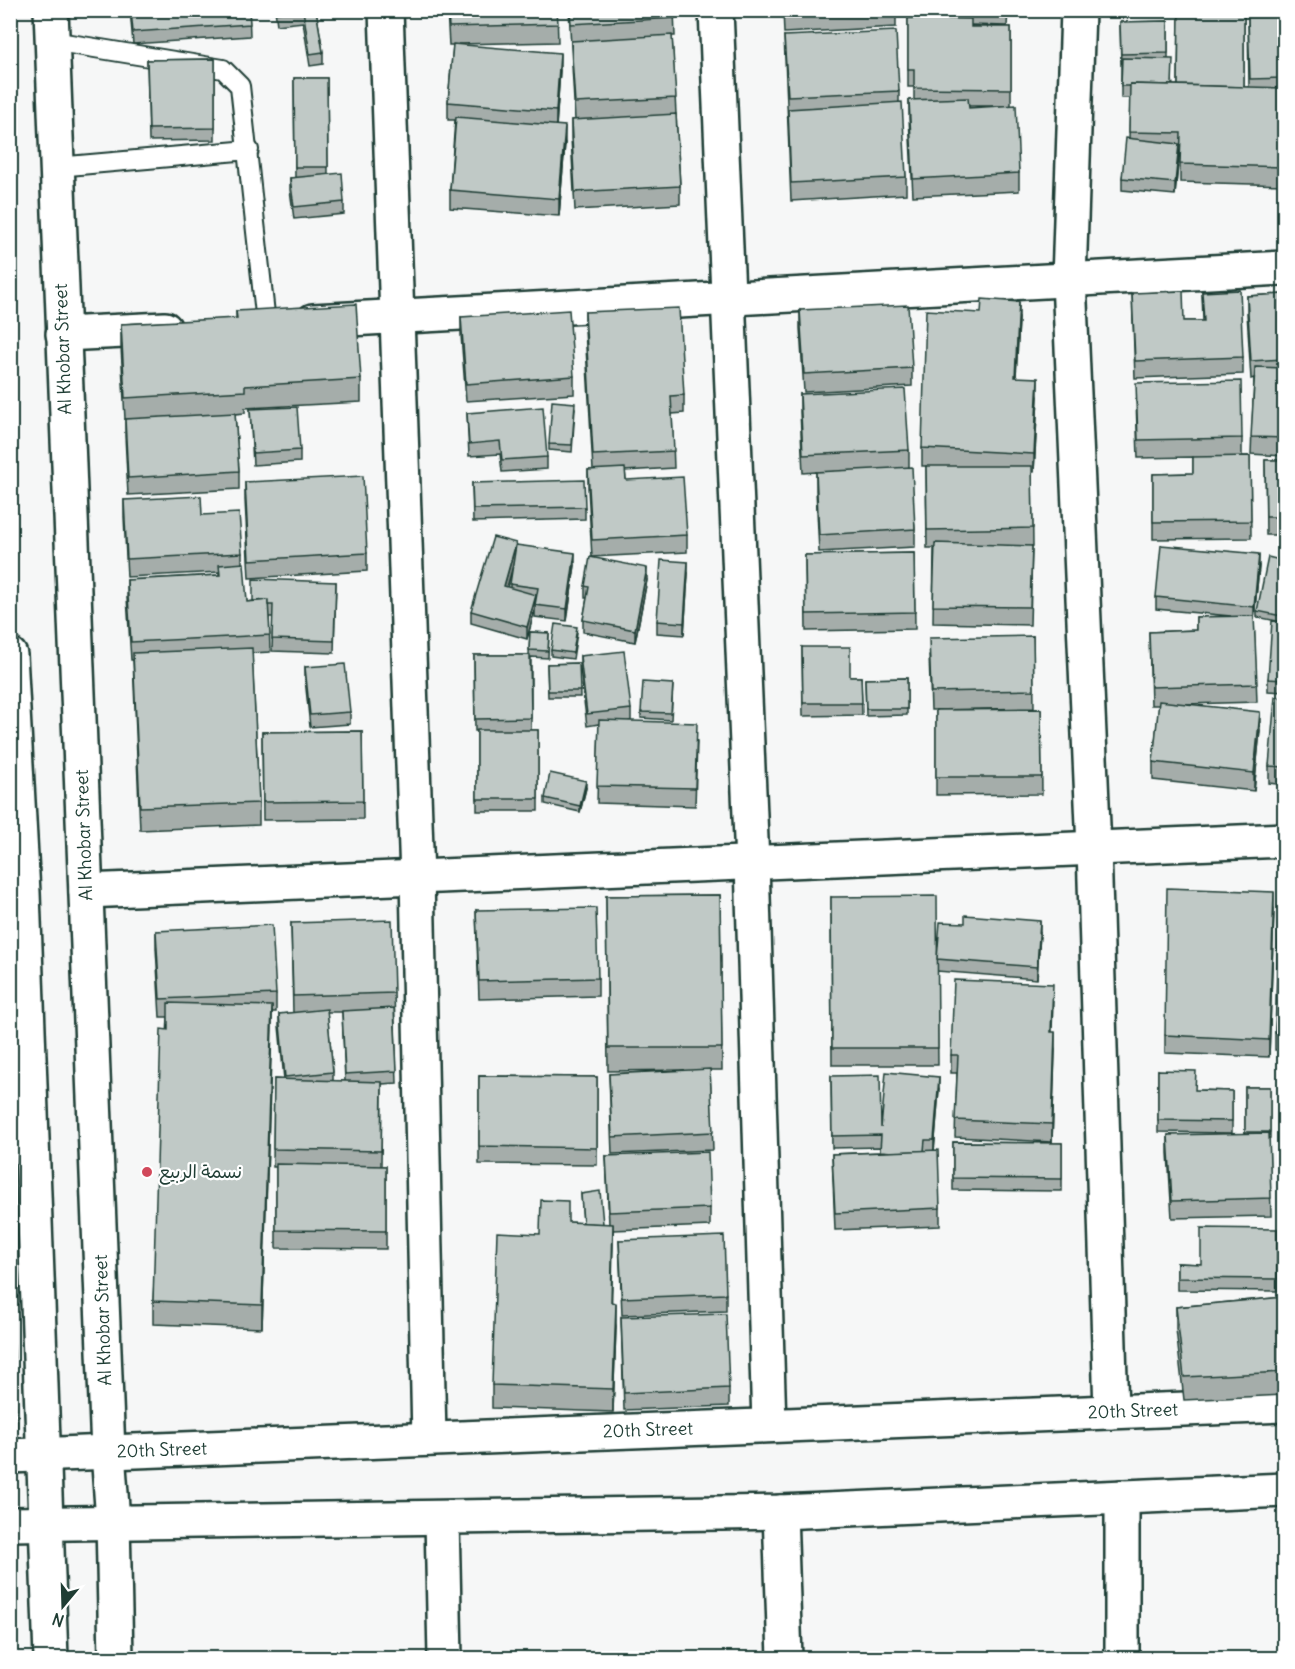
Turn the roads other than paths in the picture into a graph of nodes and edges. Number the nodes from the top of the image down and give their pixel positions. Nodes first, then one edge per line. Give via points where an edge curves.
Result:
1 (386, 10) edge
2 (716, 10) edge
3 (1078, 10) edge
4 (51, 26) edge
5 (249, 150) junction
6 (57, 167) junction
7 (1284, 268) edge
8 (1069, 280) junction
9 (728, 298) junction
10 (397, 316) junction
11 (254, 324) joint
12 (194, 327) edge
13 (63, 334) junction
14 (10, 655) edge
15 (1284, 840) edge
16 (1094, 848) junction
17 (752, 863) junction
18 (417, 877) junction
19 (86, 891) junction
20 (16, 893) edge
21 (1284, 1405) edge
22 (1111, 1412) junction
23 (769, 1425) junction
24 (429, 1439) junction
25 (108, 1452) junction
26 (26, 1455) edge
27 (1284, 1490) edge
28 (1122, 1497) junction
29 (780, 1512) junction
30 (442, 1519) junction
31 (113, 1521) junction
32 (44, 1523) junction
33 (10, 1524) edge
34 (51, 1659) edge
35 (116, 1659) edge
36 (445, 1659) edge
37 (785, 1659) edge
38 (1122, 1659) edge

1 - 10 street
2 - 9 street
3 - 8 street
4 - 5 lane via 223,69 240,86
4 - 6 street, Al Khobar Street
5 - 6 lane
5 - 11 lane
6 - 13 street, Al Khobar Street
7 - 8 street
8 - 9 street
8 - 16 street
9 - 10 street
9 - 17 street
10 - 11 street
10 - 18 street
12 - 13 street
13 - 19 street, Al Khobar Street
14 - 20 street
15 - 16 street
16 - 17 street
16 - 22 street
17 - 18 street
17 - 23 street
18 - 19 street
18 - 24 street
19 - 25 street, Al Khobar Street
20 - 26 street
21 - 22 street, 20th Street
22 - 23 street, 20th Street
23 - 24 street, 20th Street
24 - 25 street, 20th Street
25 - 26 street, 20th Street
25 - 31 street, Al Khobar Street
26 - 32 street
27 - 28 street
28 - 29 street
28 - 38 street
29 - 30 street
29 - 37 street
30 - 31 street
30 - 36 street
31 - 32 street
31 - 35 street, Al Khobar Street
32 - 33 street
32 - 34 street

